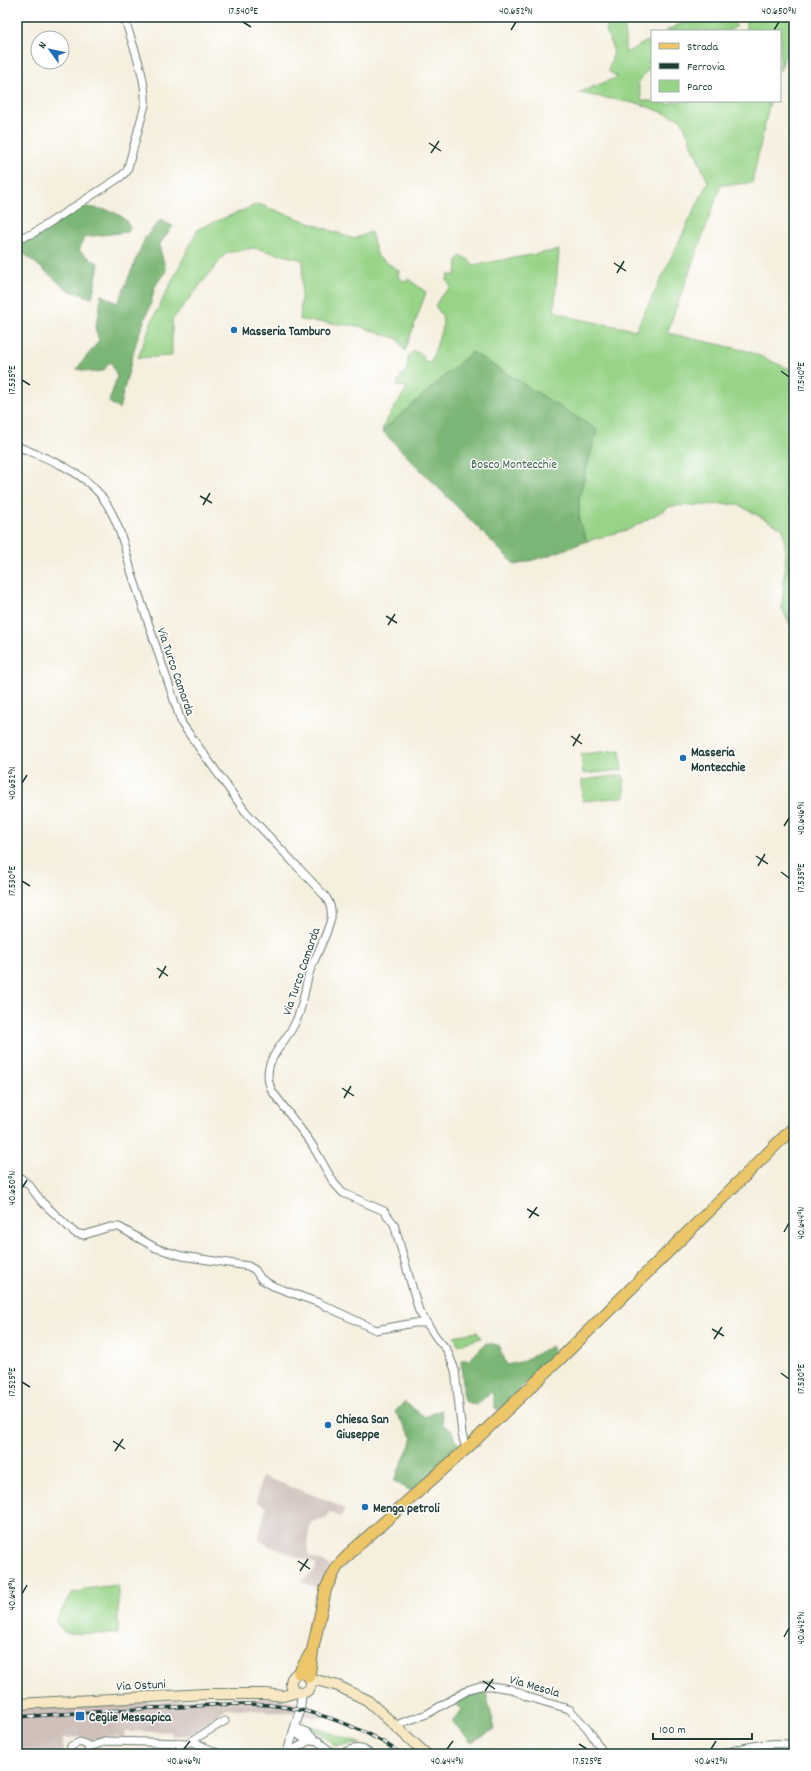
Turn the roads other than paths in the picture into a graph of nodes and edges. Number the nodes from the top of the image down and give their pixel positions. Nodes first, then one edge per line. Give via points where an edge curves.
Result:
1 (124, 17) edge
2 (17, 238) edge
3 (17, 446) edge
4 (794, 1127) edge
5 (17, 1175) edge
6 (427, 1323) junction
7 (466, 1449) junction
8 (302, 1685) junction
9 (266, 1694) junction
10 (17, 1704) edge
11 (225, 1722) dead end
12 (397, 1726) junction
13 (295, 1727) junction
14 (311, 1740) junction
15 (191, 1741) junction
16 (319, 1741) junction
17 (180, 1742) junction
18 (794, 1745) edge
19 (89, 1751) edge
20 (69, 1754) edge
21 (179, 1754) edge
22 (220, 1754) edge
23 (289, 1754) edge
24 (334, 1754) edge
25 (341, 1754) edge
26 (370, 1754) edge
27 (426, 1754) edge
28 (604, 1754) edge
29 (722, 1754) edge

1 - 2 street via 146,95 127,171 32,234
3 - 6 street, Via Turco Camarda via 56,463 85,480 103,498 125,548 182,724 245,811 326,897 331,908 331,919 309,973 302,1009 270,1062 268,1084 343,1193 374,1206 388,1215 394,1224 419,1311
4 - 7 main road
5 - 6 street via 30,1185 42,1202 75,1233 84,1234 119,1227 156,1248 248,1266 273,1286 319,1303 376,1330
6 - 7 street, Via Turco Camarda via 447,1350 456,1370 462,1434
7 - 8 main road via 337,1567 326,1588
8 - 9 main road
8 - 9 main road via 283,1696
8 - 12 main road via 338,1686 361,1697
8 - 13 street
9 - 10 main road, Via Ostuni via 206,1694
11 - 15 street
12 - 27 main road
12 - 28 street, Via Mesola via 427,1714 470,1688 491,1686 511,1689 528,1697 569,1709 588,1729
13 - 14 street via 299,1737
13 - 16 street
13 - 23 street
14 - 16 street
14 - 23 street
15 - 17 street
15 - 22 street
16 - 24 street
17 - 19 street via 107,1741
17 - 21 street
18 - 29 street via 764,1744
19 - 20 street via 84,1743 77,1742 71,1746
25 - 26 street via 350,1748 363,1749

